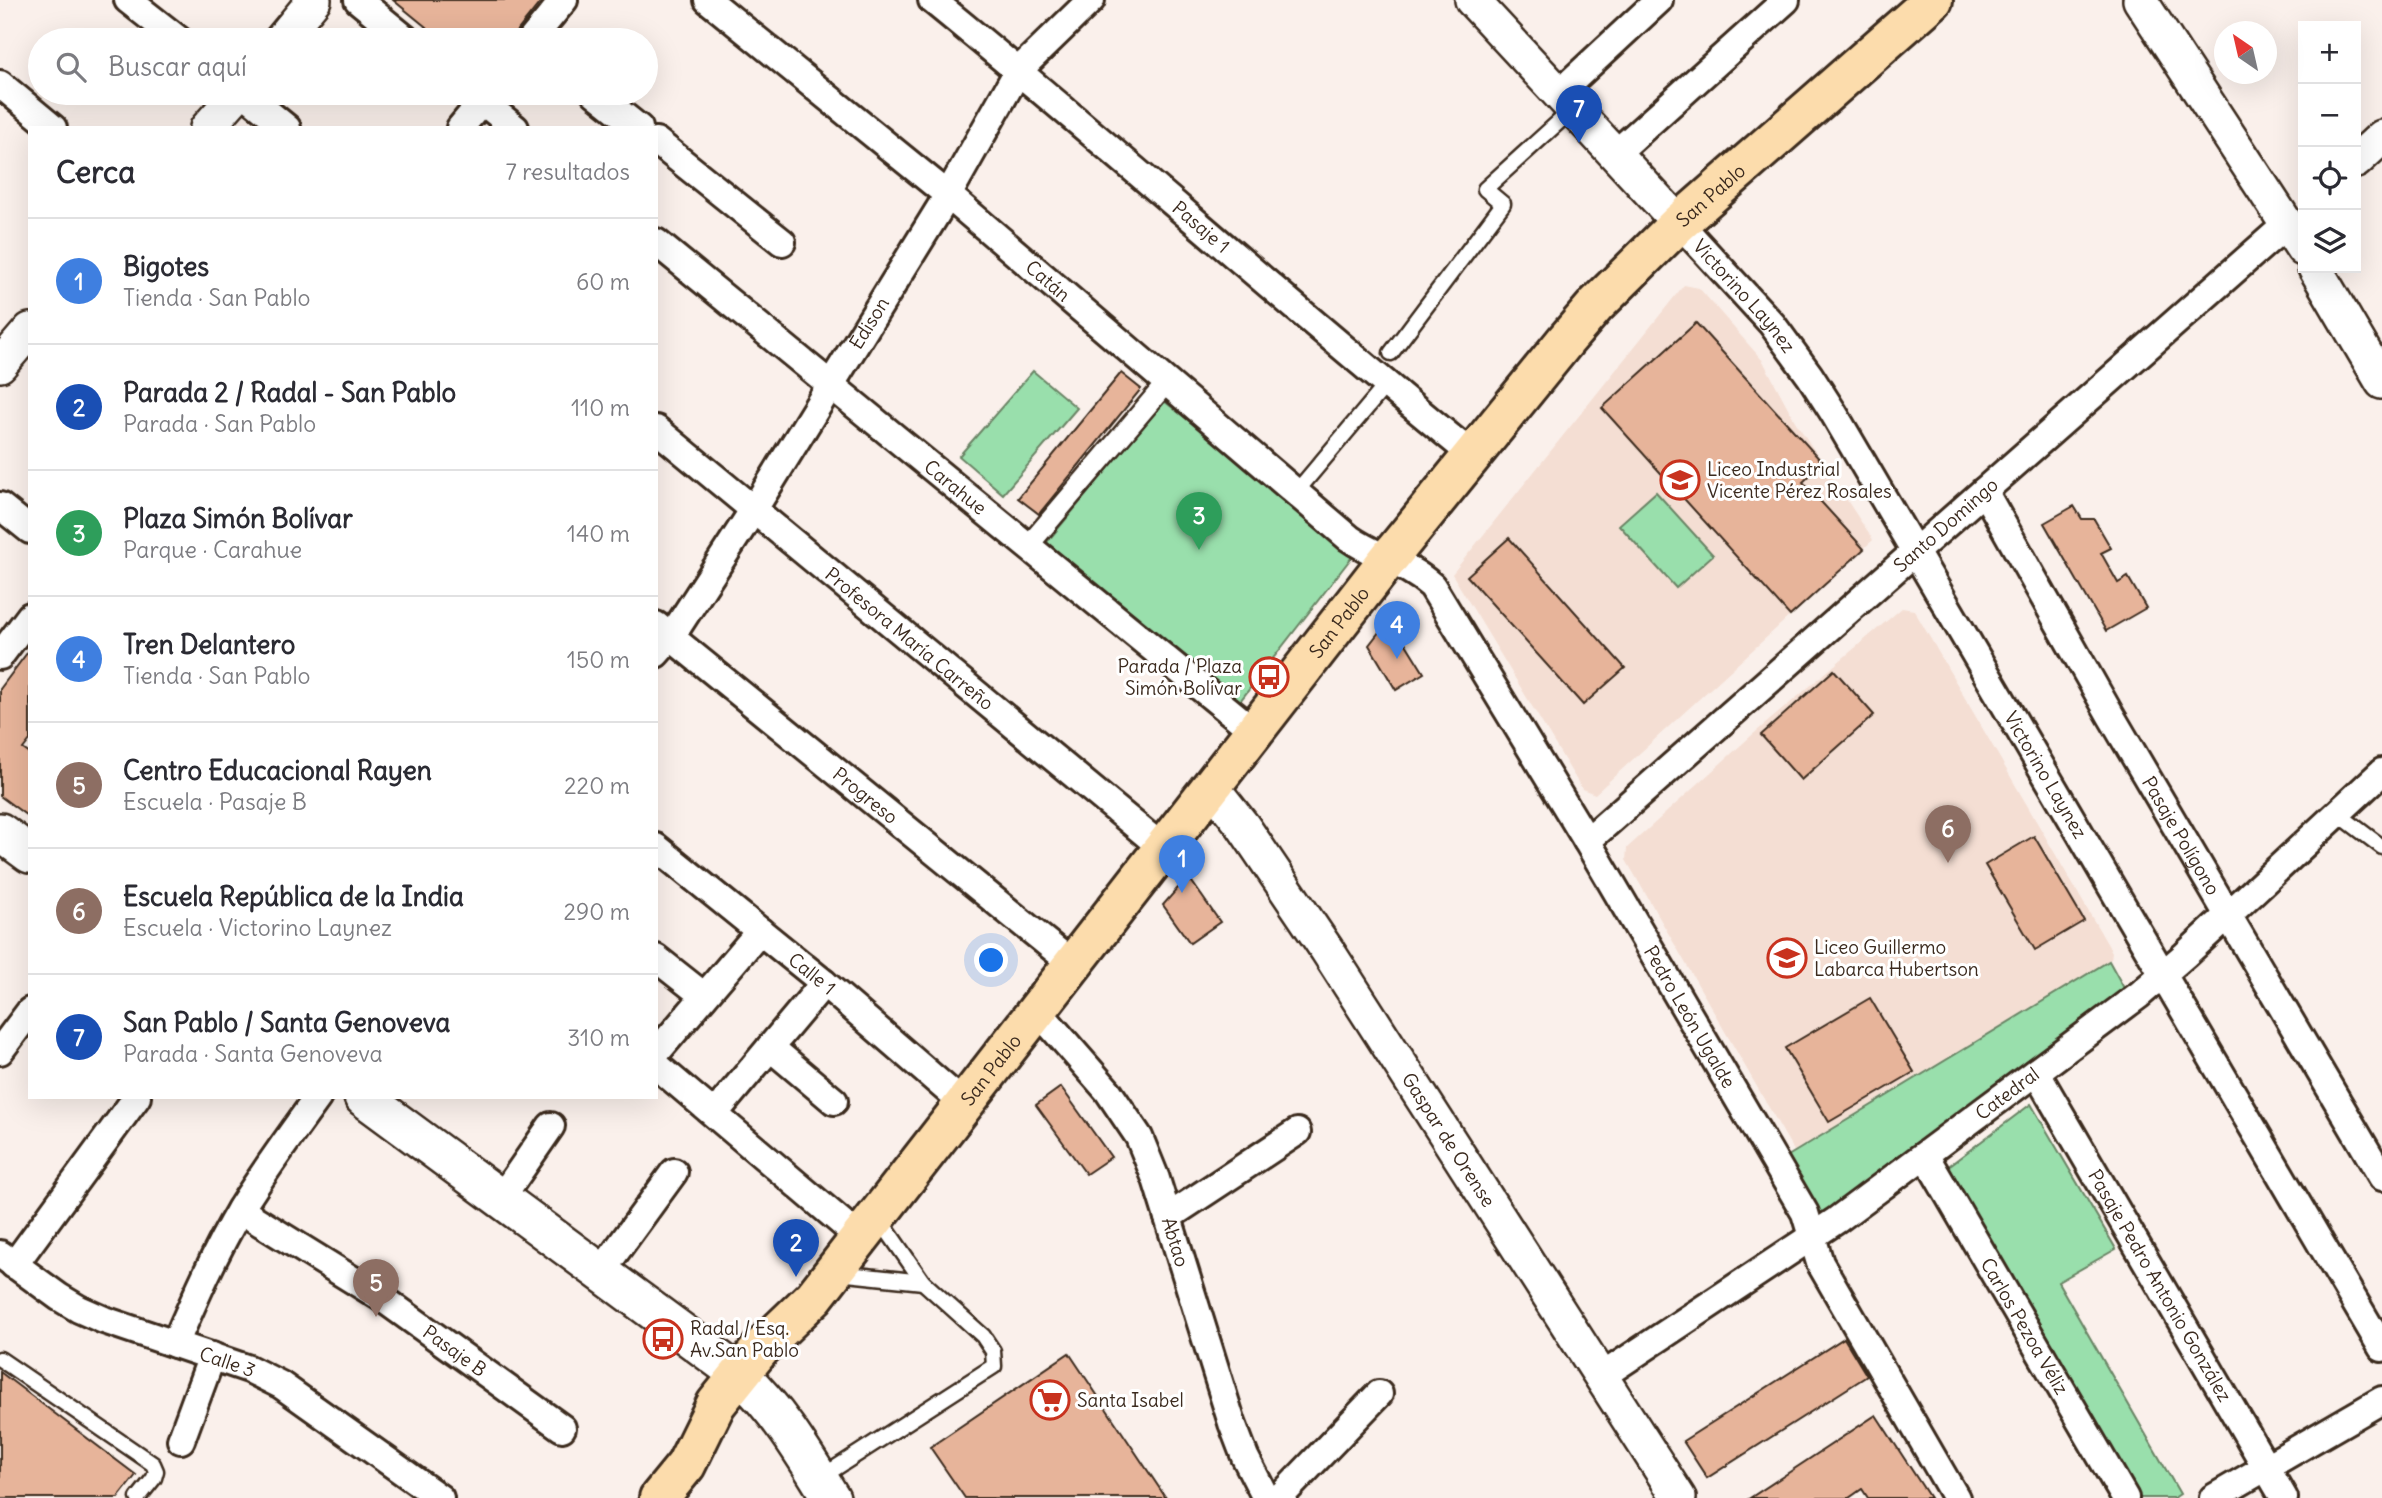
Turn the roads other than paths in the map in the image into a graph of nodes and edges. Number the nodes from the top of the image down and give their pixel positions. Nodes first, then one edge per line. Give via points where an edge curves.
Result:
1 (128, 0) edge
2 (314, 0) edge
3 (358, 0) edge
4 (564, 0) edge
5 (708, 0) edge
6 (932, 0) edge
7 (1091, 0) edge
8 (1472, 0) edge
9 (1659, 0) edge
10 (1786, 0) edge
11 (2140, 0) edge
12 (1930, 1) edge
13 (164, 28) edge
14 (291, 28) edge
15 (392, 28) edge
16 (541, 28) edge
17 (1018, 71) junction
18 (0, 84) edge
19 (1566, 101) junction
20 (227, 105) edge
21 (259, 105) edge
22 (475, 105) edge
23 (491, 105) edge
24 (610, 105) edge
25 (51, 126) edge
26 (209, 126) edge
27 (285, 126) edge
28 (461, 126) edge
29 (513, 126) edge
30 (636, 126) edge
31 (2382, 137) edge
32 (658, 143) edge
33 (1615, 153) junction
34 (2361, 156) edge
35 (948, 195) junction
36 (1679, 223) junction
37 (2298, 227) edge
38 (782, 242) dead end
39 (658, 244) edge
40 (2318, 273) edge
41 (1391, 354) dead end
42 (1168, 381) junction
43 (2382, 382) edge
44 (831, 384) junction
45 (1386, 385) junction
46 (658, 431) edge
47 (1471, 454) junction
48 (1297, 491) junction
49 (1984, 491) junction
50 (0, 506) edge
51 (754, 509) junction
52 (28, 528) edge
53 (1028, 546) junction
54 (1915, 552) junction
55 (1390, 558) junction
56 (28, 619) edge
57 (661, 639) edge
58 (0, 656) edge
59 (1255, 732) junction
60 (2382, 772) edge
61 (1212, 787) junction
62 (2337, 813) junction
63 (0, 832) edge
64 (1587, 841) junction
65 (2382, 847) edge
66 (658, 849) edge
67 (1164, 849) junction
68 (28, 852) edge
69 (2228, 915) junction
70 (760, 931) junction
71 (658, 960) edge
72 (1074, 965) junction
73 (2161, 975) junction
74 (824, 983) junction
75 (704, 996) junction
76 (1038, 1011) junction
77 (28, 1014) edge
78 (770, 1047) junction
79 (0, 1051) edge
80 (658, 1052) edge
81 (658, 1067) edge
82 (2036, 1072) junction
83 (135, 1099) edge
84 (317, 1099) edge
85 (366, 1099) edge
86 (834, 1101) dead end
87 (965, 1105) junction
88 (715, 1113) junction
89 (551, 1126) dead end
90 (1297, 1132) dead end
91 (1925, 1155) junction
92 (674, 1172) dead end
93 (2382, 1177) edge
94 (501, 1198) junction
95 (240, 1210) junction
96 (1168, 1217) junction
97 (869, 1227) junction
98 (1812, 1237) junction
99 (7, 1259) edge
100 (601, 1272) junction
101 (923, 1282) junction
102 (823, 1285) junction
103 (175, 1344) junction
104 (2382, 1348) edge
105 (212, 1356) junction
106 (0, 1359) edge
107 (1602, 1376) junction
108 (749, 1383) junction
109 (1380, 1394) dead end
110 (2382, 1400) edge
111 (562, 1428) dead end
112 (181, 1440) dead end
113 (2266, 1467) junction
114 (825, 1488) edge
115 (138, 1498) edge
116 (440, 1498) edge
117 (659, 1498) edge
118 (1266, 1498) edge
119 (1279, 1498) edge
120 (1679, 1498) edge
121 (1956, 1498) edge
122 (2125, 1498) edge
123 (2213, 1498) edge
124 (2284, 1498) edge

1 - 13 street
2 - 14 street
3 - 15 street
4 - 16 street
5 - 35 street, Catán
6 - 17 street, Pasaje 1
7 - 17 street, Edison
8 - 19 street
9 - 19 street
10 - 33 street
11 - 37 street
12 - 36 main road, San Pablo
17 - 35 street, Edison
17 - 45 street, Pasaje 1
18 - 25 street
19 - 33 street
19 - 41 lane via 1485,189 1503,204
20 - 26 street
21 - 27 street
22 - 28 street
23 - 29 street
24 - 30 street
31 - 34 street
32 - 38 street
33 - 36 street
35 - 42 street, Catán
35 - 44 street, Edison
36 - 47 main road, San Pablo via 1595,306
36 - 54 street, Victorino Laynez via 1792,349
37 - 49 street, Santo Domingo
39 - 44 street, Carahue
40 - 43 street
42 - 48 street, Catán
42 - 53 street
44 - 51 street, Edison
44 - 53 street, Carahue
45 - 47 street, Pasaje 1
45 - 48 lane
46 - 51 street, Profesora María Carreño
47 - 55 main road, San Pablo
48 - 55 street, Catán via 1365,549
49 - 54 street, Santo Domingo
49 - 69 street, Pasaje Polígono
50 - 52 street
51 - 57 street, Edison
51 - 67 street, Profesora María Carreño
53 - 59 street, Carahue
54 - 64 street, Santo Domingo
54 - 73 street, Victorino Laynez
55 - 59 main road, San Pablo
55 - 64 street, Pedro León Ugalde via 1432,586
56 - 58 street
57 - 72 street, Progreso
59 - 61 main road, San Pablo
60 - 62 street, Catedral
61 - 67 main road, San Pablo
61 - 107 street, Gaspar de Orense via 1244,826 1334,961
62 - 65 lane
62 - 69 street, Catedral
63 - 68 main road
64 - 98 street, Pedro León Ugalde via 1805,1213
66 - 70 street, Calle 1
67 - 72 main road, San Pablo
69 - 73 street, Catedral
69 - 93 street, Pasaje Polígono
70 - 74 street, Calle 1
70 - 75 street
71 - 75 street
72 - 76 main road, San Pablo
73 - 82 street, Catedral
73 - 104 street, Victorino Laynez
74 - 78 street
74 - 87 street, Calle 1
75 - 80 street
76 - 87 main road, San Pablo
76 - 96 street, Abtao via 1108,1091 1139,1137
77 - 79 street
78 - 86 street
78 - 88 street
81 - 88 street
82 - 91 street, Catedral
82 - 113 street, Pasaje Pedro Antonio González
83 - 99 street
84 - 95 street
85 - 94 main road
87 - 97 main road, San Pablo
88 - 97 street
89 - 94 street
90 - 96 street
91 - 98 street, Catedral
91 - 122 street, Carlos Pezoa Véliz
92 - 100 street
94 - 100 main road
95 - 103 street
95 - 111 street, Pasaje B via 382,1298
96 - 118 street, Abtao via 1232,1423
97 - 101 lane
97 - 102 main road, San Pablo
98 - 107 street, Catedral
98 - 121 street, Pedro León Ugalde via 1820,1263
99 - 103 street, Calle 3 via 79,1308
100 - 108 main road
101 - 102 lane
101 - 114 lane via 983,1336 993,1351 994,1366
102 - 108 main road, San Pablo via 761,1348
103 - 105 street, Calle 3
105 - 112 street
105 - 116 street, Calle 3 via 281,1385
106 - 115 lane via 153,1464 154,1478
107 - 120 street, Gaspar de Orense
108 - 114 main road via 778,1415
108 - 117 main road, San Pablo via 716,1404 685,1465
109 - 119 street
110 - 113 street
113 - 123 street
113 - 124 street, Pasaje Pedro Antonio González

